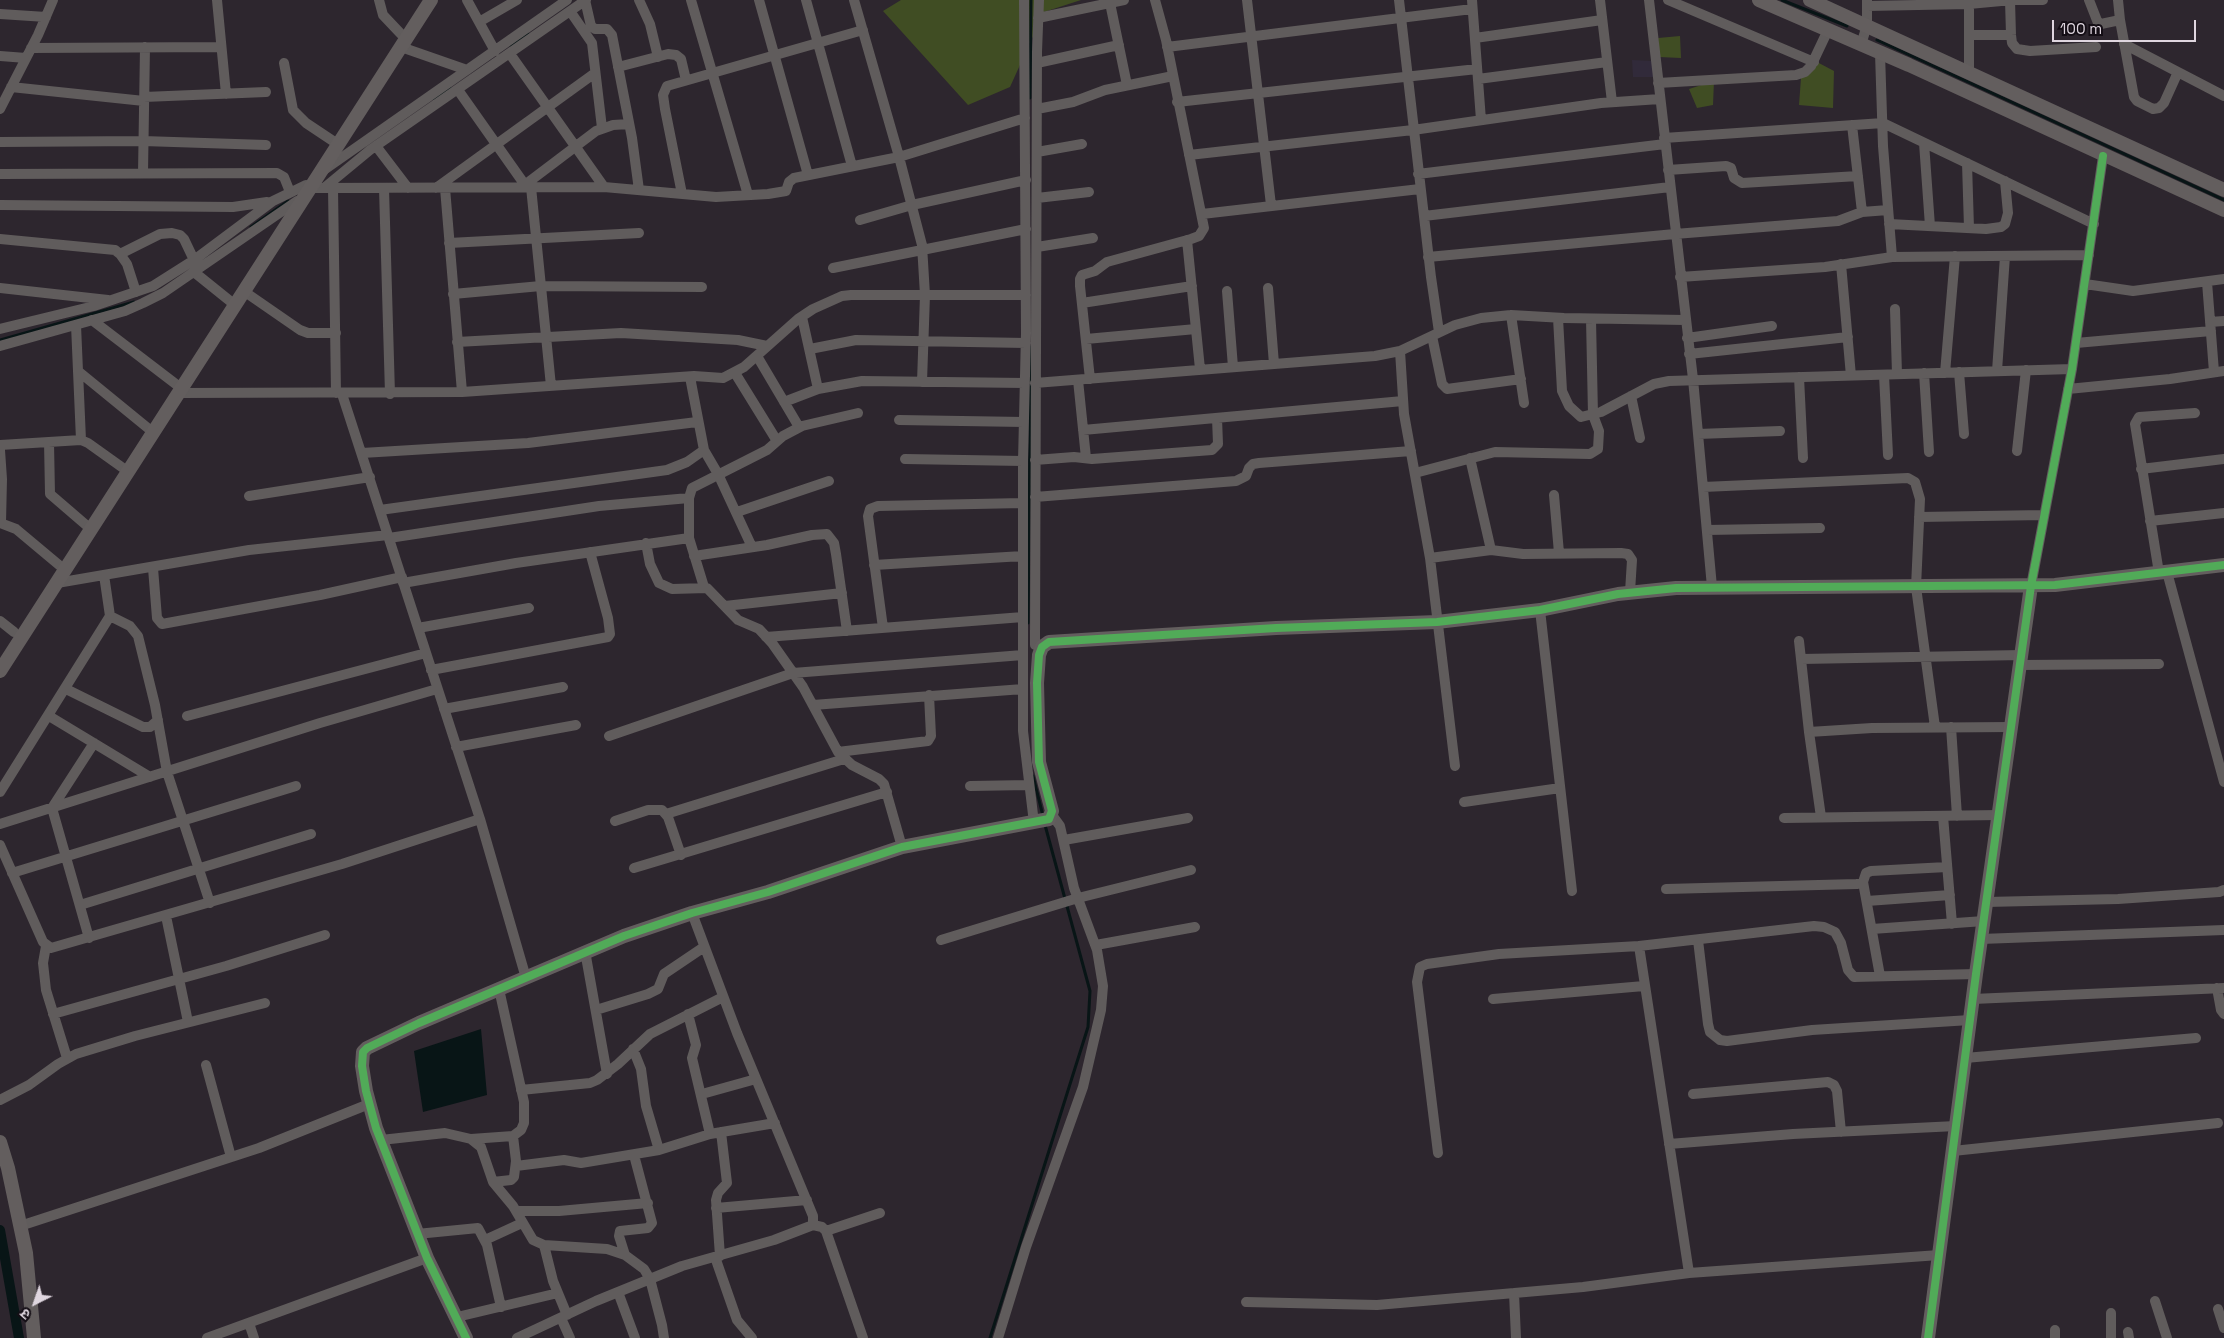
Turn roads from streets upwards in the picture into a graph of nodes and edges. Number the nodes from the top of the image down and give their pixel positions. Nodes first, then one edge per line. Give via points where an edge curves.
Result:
1 (53, 0) edge
2 (217, 0) edge
3 (379, 0) edge
4 (422, 0) edge
5 (431, 0) edge
6 (467, 0) edge
7 (517, 0) edge
8 (567, 0) edge
9 (586, 0) edge
10 (639, 0) edge
11 (691, 0) edge
12 (759, 0) edge
13 (806, 0) edge
14 (854, 0) edge
15 (1024, 0) edge
16 (1039, 0) edge
17 (1124, 0) edge
18 (1155, 0) edge
19 (1247, 0) edge
20 (1399, 0) edge
21 (1600, 0) edge
22 (1648, 0) edge
23 (1668, 0) edge
24 (1755, 0) edge
25 (1759, 0) edge
26 (1810, 0) edge
27 (2012, 0) edge
28 (2043, 0) edge
29 (2089, 0) edge
30 (2118, 0) edge
31 (1969, 2) edge
32 (1110, 3) junction
33 (1867, 3) edge
34 (1472, 4) edge
35 (570, 11) junction
36 (1788, 13) junction
37 (0, 14) edge
38 (46, 17) junction
39 (1038, 18) junction
40 (1400, 18) junction
41 (1602, 20) junction
42 (2120, 20) junction
43 (479, 22) junction
44 (1867, 25) junction
45 (863, 30) junction
46 (1828, 30) junction
47 (1969, 35) junction
48 (2011, 35) junction
49 (1251, 38) junction
50 (1475, 38) junction
51 (401, 40) junction
52 (818, 43) junction
53 (2124, 44) junction
54 (1119, 45) junction
55 (1861, 45) junction
56 (145, 47) junction
57 (221, 47) junction
58 (1167, 47) junction
59 (2096, 47) dead end
60 (495, 51) junction
61 (29, 53) junction
62 (1880, 53) junction
63 (510, 54) junction
64 (774, 54) junction
65 (0, 56) edge
66 (658, 57) junction
67 (1607, 62) junction
68 (1814, 62) junction
69 (284, 63) dead end
70 (1037, 63) junction
71 (618, 67) junction
72 (467, 70) junction
73 (1969, 72) junction
74 (2178, 72) junction
75 (595, 73) junction
76 (713, 73) junction
77 (1477, 74) junction
78 (1406, 75) junction
79 (1173, 76) junction
80 (686, 80) junction
81 (1658, 83) junction
82 (1127, 86) junction
83 (11, 87) junction
84 (458, 90) junction
85 (1258, 91) junction
86 (266, 92) dead end
87 (226, 94) junction
88 (2224, 96) edge
89 (144, 99) junction
90 (1660, 99) junction
91 (1178, 102) junction
92 (1612, 102) junction
93 (547, 107) junction
94 (0, 109) edge
95 (1037, 109) junction
96 (1025, 118) junction
97 (1481, 120) junction
98 (1883, 123) junction
99 (629, 124) junction
100 (1852, 125) junction
101 (602, 128) junction
102 (1413, 130) junction
103 (332, 140) junction
104 (143, 141) junction
105 (1665, 141) junction
106 (0, 142) edge
107 (1924, 142) junction
108 (496, 143) junction
109 (266, 144) dead end
110 (1082, 144) dead end
111 (376, 146) junction
112 (576, 147) junction
113 (1265, 148) junction
114 (1037, 152) junction
115 (1189, 155) junction
116 (2103, 156) junction
117 (899, 157) junction
118 (1967, 163) junction
119 (852, 166) junction
120 (1668, 170) junction
121 (142, 173) junction
122 (321, 173) junction
123 (0, 174) edge
124 (1418, 174) junction
125 (808, 175) junction
126 (1858, 176) junction
127 (1026, 180) junction
128 (2006, 181) junction
129 (319, 187) junction
130 (526, 187) junction
131 (604, 187) junction
132 (1670, 187) junction
133 (384, 188) junction
134 (408, 188) junction
135 (440, 188) junction
136 (1420, 189) junction
137 (639, 190) junction
138 (2224, 190) edge
139 (1089, 192) dead end
140 (682, 194) junction
141 (748, 195) junction
142 (293, 196) junction
143 (1037, 198) junction
144 (273, 201) junction
145 (0, 205) edge
146 (912, 205) junction
147 (1272, 205) junction
148 (1888, 210) junction
149 (2224, 210) edge
150 (1862, 212) junction
151 (1202, 214) junction
152 (1424, 216) junction
153 (860, 220) dead end
154 (1889, 224) junction
155 (2094, 224) junction
156 (1930, 226) junction
157 (1969, 228) junction
158 (1026, 229) junction
159 (639, 233) dead end
160 (1675, 234) junction
161 (536, 238) junction
162 (1093, 238) dead end
163 (0, 239) edge
164 (1187, 240) junction
165 (449, 243) junction
166 (1037, 247) junction
167 (922, 250) junction
168 (120, 254) junction
169 (2090, 254) junction
170 (1955, 256) junction
171 (2005, 256) junction
172 (1428, 257) junction
173 (1892, 257) junction
174 (194, 260) junction
175 (1841, 264) junction
176 (833, 268) dead end
177 (194, 272) junction
178 (1680, 277) junction
179 (2224, 279) edge
180 (2207, 282) junction
181 (2085, 284) junction
182 (541, 286) junction
183 (1192, 286) junction
184 (702, 287) dead end
185 (0, 288) edge
186 (1268, 288) dead end
187 (1226, 291) dead end
188 (136, 292) junction
189 (245, 292) junction
190 (453, 294) junction
191 (925, 295) junction
192 (1026, 295) junction
193 (111, 300) junction
194 (230, 301) junction
195 (1082, 303) junction
196 (1895, 309) dead end
197 (1511, 315) junction
198 (802, 317) junction
199 (1558, 318) junction
200 (1591, 319) junction
201 (92, 320) junction
202 (1685, 320) junction
203 (2224, 320) edge
204 (76, 324) junction
205 (1772, 326) dead end
206 (2210, 326) junction
207 (0, 329) edge
208 (1196, 329) junction
209 (336, 333) junction
210 (1436, 334) junction
211 (546, 336) junction
212 (1687, 338) junction
213 (1848, 338) junction
214 (924, 340) junction
215 (1086, 340) junction
216 (458, 342) junction
217 (1026, 343) junction
218 (2076, 343) junction
219 (0, 346) edge
220 (767, 346) junction
221 (810, 350) junction
222 (1400, 351) junction
223 (1689, 354) junction
224 (757, 356) junction
225 (1274, 364) junction
226 (1233, 367) junction
227 (1200, 369) junction
228 (2072, 369) junction
229 (2026, 370) junction
230 (78, 371) junction
231 (1997, 371) junction
232 (1959, 372) junction
233 (2219, 372) edge
234 (734, 373) junction
235 (1945, 373) junction
236 (1897, 374) junction
237 (1924, 374) junction
238 (1884, 375) junction
239 (1851, 376) junction
240 (690, 377) junction
241 (1799, 377) junction
242 (1090, 378) junction
243 (1078, 380) junction
244 (1521, 380) junction
245 (1693, 380) junction
246 (922, 382) junction
247 (1030, 383) junction
248 (551, 386) junction
249 (178, 389) junction
250 (818, 389) junction
251 (2068, 389) junction
252 (462, 392) junction
253 (339, 394) junction
254 (390, 394) junction
255 (1631, 396) junction
256 (1403, 401) junction
257 (784, 402) junction
258 (1524, 402) dead end
259 (858, 413) dead end
260 (2195, 413) dead end
261 (1593, 415) junction
262 (1217, 418) junction
263 (899, 420) dead end
264 (697, 422) junction
265 (1024, 422) junction
266 (799, 428) junction
267 (149, 429) junction
268 (1083, 430) junction
269 (1780, 431) dead end
270 (1698, 434) junction
271 (1964, 434) dead end
272 (1640, 438) dead end
273 (81, 440) junction
274 (777, 441) junction
275 (49, 442) junction
276 (0, 445) edge
277 (0, 450) edge
278 (704, 450) junction
279 (1410, 451) junction
280 (2017, 451) dead end
281 (1929, 452) dead end
282 (362, 453) junction
283 (1888, 454) dead end
284 (904, 458) dead end
285 (1086, 458) junction
286 (1470, 458) junction
287 (1803, 458) dead end
288 (2224, 459) edge
289 (1035, 460) junction
290 (1023, 461) junction
291 (123, 468) junction
292 (2142, 469) junction
293 (1415, 473) junction
294 (718, 474) junction
295 (370, 477) junction
296 (828, 480) dead end
297 (1703, 487) junction
298 (1554, 494) dead end
299 (249, 496) dead end
300 (1035, 497) junction
301 (688, 498) junction
302 (1023, 503) junction
303 (380, 510) junction
304 (737, 512) junction
305 (2224, 513) edge
306 (2044, 515) junction
307 (1919, 517) junction
308 (2150, 521) junction
309 (0, 523) edge
310 (86, 525) junction
311 (1820, 528) dead end
312 (1707, 530) junction
313 (389, 536) junction
314 (689, 538) junction
315 (646, 543) junction
316 (752, 548) junction
317 (1491, 550) junction
318 (590, 552) junction
319 (1559, 553) junction
320 (694, 556) junction
321 (1022, 556) junction
322 (1430, 558) junction
323 (59, 565) junction
324 (874, 565) junction
325 (2224, 565) edge
326 (153, 568) junction
327 (2163, 573) junction
328 (104, 575) junction
329 (403, 580) junction
330 (57, 583) junction
331 (1916, 586) junction
332 (2031, 586) junction
333 (704, 587) junction
334 (1712, 587) junction
335 (1630, 592) junction
336 (842, 593) junction
337 (725, 606) junction
338 (529, 608) dead end
339 (1540, 610) junction
340 (110, 616) junction
341 (1023, 617) junction
342 (0, 622) edge
343 (1437, 622) junction
344 (418, 628) junction
345 (883, 628) junction
346 (14, 632) junction
347 (847, 632) junction
348 (766, 637) junction
349 (1799, 640) dead end
350 (1032, 645) junction
351 (426, 653) junction
352 (0, 654) edge
353 (1023, 655) junction
354 (1925, 656) junction
355 (1801, 659) junction
356 (2021, 660) junction
357 (2159, 664) dead end
358 (431, 670) junction
359 (0, 671) edge
360 (793, 673) junction
361 (563, 687) dead end
362 (66, 689) junction
363 (437, 689) junction
364 (1023, 689) junction
365 (929, 696) junction
366 (813, 705) junction
367 (444, 709) junction
368 (49, 716) junction
369 (187, 716) dead end
370 (158, 720) junction
371 (576, 725) dead end
372 (1935, 727) junction
373 (1952, 727) junction
374 (2011, 727) junction
375 (1809, 732) junction
376 (610, 736) dead end
377 (94, 743) junction
378 (456, 747) junction
379 (841, 756) junction
380 (1455, 766) dead end
381 (167, 772) junction
382 (150, 777) junction
383 (2224, 782) edge
384 (1029, 785) junction
385 (296, 786) dead end
386 (970, 786) dead end
387 (1560, 788) junction
388 (0, 792) edge
389 (887, 792) junction
390 (1464, 802) dead end
391 (52, 808) junction
392 (666, 814) junction
393 (1943, 816) junction
394 (1957, 816) junction
395 (1999, 816) junction
396 (1821, 817) junction
397 (1188, 818) dead end
398 (1784, 818) dead end
399 (480, 819) junction
400 (182, 820) junction
401 (1043, 820) junction
402 (615, 821) dead end
403 (0, 824) edge
404 (311, 834) dead end
405 (1064, 840) junction
406 (0, 847) edge
407 (902, 847) junction
408 (681, 855) junction
409 (66, 856) junction
410 (1948, 867) junction
411 (198, 868) junction
412 (634, 868) dead end
413 (1191, 870) dead end
414 (12, 873) junction
415 (1864, 882) junction
416 (1572, 890) dead end
417 (1666, 890) dead end
418 (2224, 890) edge
419 (1950, 895) junction
420 (1071, 900) junction
421 (1867, 901) junction
422 (1986, 902) junction
423 (210, 903) junction
424 (80, 905) junction
425 (692, 914) junction
426 (166, 916) junction
427 (1984, 921) junction
428 (1952, 924) junction
429 (1195, 927) dead end
430 (1872, 929) junction
431 (2224, 930) edge
432 (325, 936) dead end
433 (89, 938) junction
434 (1981, 939) junction
435 (941, 940) dead end
436 (1698, 940) junction
437 (1096, 945) junction
438 (46, 946) junction
439 (1639, 946) junction
440 (704, 947) junction
441 (586, 951) junction
442 (1976, 974) junction
443 (1880, 976) junction
444 (526, 978) junction
445 (179, 979) junction
446 (1644, 986) junction
447 (2221, 988) edge
448 (499, 989) junction
449 (723, 997) junction
450 (1973, 999) junction
451 (1493, 1000) dead end
452 (265, 1003) dead end
453 (596, 1010) junction
454 (53, 1014) junction
455 (688, 1014) junction
456 (2224, 1014) edge
457 (1970, 1020) junction
458 (188, 1022) junction
459 (2196, 1038) dead end
460 (633, 1049) junction
461 (67, 1058) junction
462 (1965, 1058) junction
463 (206, 1066) dead end
464 (607, 1074) junction
465 (756, 1079) junction
466 (521, 1090) junction
467 (702, 1094) junction
468 (1693, 1094) dead end
469 (0, 1100) edge
470 (369, 1104) junction
471 (774, 1122) junction
472 (2218, 1123) dead end
473 (1956, 1126) junction
474 (1841, 1132) junction
475 (716, 1133) junction
476 (513, 1136) junction
477 (471, 1139) junction
478 (381, 1140) junction
479 (0, 1142) edge
480 (1669, 1144) junction
481 (659, 1150) junction
482 (1953, 1151) junction
483 (1438, 1152) dead end
484 (634, 1155) junction
485 (231, 1157) junction
486 (516, 1166) junction
487 (493, 1182) junction
488 (807, 1200) junction
489 (648, 1203) junction
490 (716, 1208) junction
491 (516, 1211) junction
492 (880, 1213) dead end
493 (522, 1223) junction
494 (813, 1225) junction
495 (20, 1226) junction
496 (826, 1231) junction
497 (417, 1234) junction
498 (485, 1240) junction
499 (544, 1245) junction
500 (625, 1255) junction
501 (1939, 1255) junction
502 (718, 1257) junction
503 (427, 1258) junction
504 (1690, 1273) junction
505 (650, 1278) junction
506 (618, 1292) junction
507 (558, 1293) junction
508 (1514, 1293) junction
509 (2155, 1301) dead end
510 (1246, 1302) dead end
511 (501, 1307) junction
512 (2218, 1309) dead end
513 (2111, 1313) dead end
514 (457, 1317) junction
515 (564, 1317) junction
516 (249, 1323) junction
517 (2224, 1328) edge
518 (34, 1338) edge
519 (210, 1338) edge
520 (254, 1338) edge
521 (466, 1338) edge
522 (517, 1338) edge
523 (570, 1338) edge
524 (635, 1338) edge
525 (664, 1338) edge
526 (752, 1338) edge
527 (863, 1338) edge
528 (998, 1338) edge
529 (1516, 1338) edge
530 (1928, 1338) edge
531 (2111, 1338) edge
532 (2167, 1338) edge

1 - 38 street
2 - 57 street
3 - 51 street via 383,15
4 - 51 street
5 - 51 street
6 - 43 street
7 - 43 street
8 - 60 street
9 - 35 street
9 - 71 street via 592,26 606,29 612,35
10 - 66 street via 650,24
11 - 76 street
12 - 64 street
13 - 52 street
14 - 45 street
15 - 96 street
16 - 39 street
17 - 32 street
18 - 58 street
19 - 49 street
20 - 40 street
21 - 41 street
22 - 81 street
23 - 68 street
24 - 36 street
25 - 36 street
26 - 44 street
27 - 28 street
27 - 31 street
27 - 48 street
29 - 42 street via 2098,23
30 - 42 street
31 - 33 street
31 - 47 street
32 - 39 street
32 - 54 street
33 - 44 street
34 - 40 street
34 - 50 street
35 - 63 street
35 - 75 street via 591,38
36 - 46 street
37 - 38 street
38 - 61 street
39 - 70 street
40 - 49 street
40 - 78 street
41 - 50 street
41 - 67 street
42 - 53 street
43 - 60 street
44 - 55 street
44 - 73 street
45 - 52 street
45 - 117 street
46 - 55 street
46 - 68 street
47 - 48 street
47 - 73 street
48 - 59 street via 2016,49 2022,51
49 - 58 street
49 - 85 street
50 - 77 street
51 - 72 street
51 - 103 street
51 - 122 street
52 - 64 street
52 - 119 street
53 - 74 street
53 - 74 street via 2134,96 2145,106 2159,108
54 - 70 street
54 - 82 street
55 - 62 street
56 - 57 street
56 - 61 street
56 - 89 street
57 - 87 street
58 - 79 street
60 - 72 street
61 - 65 street
61 - 83 street
62 - 98 street
62 - 116 street
63 - 84 street
63 - 93 street
64 - 76 street
64 - 125 street
66 - 71 street
66 - 80 street via 668,54 679,56
67 - 77 street
67 - 92 street
68 - 81 street via 1805,72 1796,75
69 - 103 street via 293,110
70 - 95 street
71 - 99 street
72 - 122 street
73 - 138 street
74 - 88 street
75 - 93 street
75 - 101 street
76 - 80 street
76 - 141 street
77 - 78 street
77 - 97 street
78 - 85 street
78 - 102 street
79 - 82 street
79 - 91 street
80 - 140 street via 667,86 663,96
81 - 90 street
82 - 95 street
83 - 89 street
83 - 94 street
84 - 108 street
84 - 111 street
85 - 91 street
85 - 113 street
86 - 87 street
87 - 89 street
89 - 104 street
90 - 92 street
90 - 105 street
91 - 115 street
92 - 97 street
93 - 108 street
93 - 112 street
95 - 114 street
96 - 117 street
96 - 127 street
97 - 102 street
98 - 100 street
98 - 107 street
98 - 148 street
99 - 101 street
99 - 137 street
100 - 105 street
100 - 126 street
101 - 112 street
102 - 113 street
102 - 124 street
103 - 129 street
104 - 106 street
104 - 109 street
104 - 121 street
105 - 120 street
105 - 124 street
107 - 118 street
107 - 156 street
108 - 130 street
108 - 135 street
110 - 114 street
111 - 129 street
111 - 134 street
112 - 130 street
112 - 131 street
113 - 115 street
113 - 147 street
114 - 143 street
115 - 151 street
116 - 149 street
116 - 155 street
117 - 119 street
117 - 146 street
118 - 128 street
118 - 157 street
119 - 125 street
120 - 126 street via 1726,166 1742,183
120 - 132 street
121 - 123 street
121 - 142 street via 277,173 284,178
122 - 129 street
124 - 136 street
125 - 141 street via 791,179 786,191
126 - 150 street
127 - 146 street
127 - 158 street
128 - 155 street
128 - 157 street via 2006,224 1986,229
129 - 133 street
129 - 142 street
129 - 189 street
129 - 209 street
130 - 131 street
130 - 135 street
130 - 161 street
131 - 137 street
132 - 152 street
132 - 160 street
133 - 134 street
133 - 254 street
134 - 135 street
135 - 165 street
136 - 147 street
136 - 152 street
137 - 140 street
139 - 143 street
140 - 141 street
142 - 144 street
142 - 177 street
142 - 194 street
143 - 166 street
144 - 145 street via 233,207
144 - 174 street
146 - 153 street
146 - 167 street
147 - 151 street
148 - 150 street
148 - 154 street
150 - 160 street via 1838,221
151 - 164 street via 1203,232
152 - 172 street
154 - 156 street
154 - 173 street
155 - 169 street
156 - 157 street
158 - 167 street
158 - 192 street
159 - 161 street
160 - 172 street
160 - 178 street
161 - 165 street
161 - 182 street
162 - 166 street
163 - 168 street via 114,250
164 - 183 street
164 - 195 street via 1107,262 1082,275
165 - 190 street
166 - 247 street
167 - 176 street
167 - 191 street
168 - 174 street via 160,234 172,233 184,239
168 - 188 street via 127,264
169 - 171 street
169 - 181 street
170 - 171 street
170 - 173 street
170 - 235 street
171 - 231 street
172 - 210 street
173 - 175 street
174 - 188 street via 153,286
175 - 178 street
175 - 213 street
177 - 194 street
177 - 201 street via 143,303
178 - 202 street
179 - 180 street
180 - 181 street via 2133,291
180 - 206 street
181 - 218 street
182 - 184 street
182 - 190 street
182 - 211 street
183 - 195 street
183 - 208 street
185 - 193 street
186 - 225 street
187 - 226 street
188 - 193 street
189 - 209 street via 300,330
189 - 249 street
190 - 216 street
191 - 192 street
191 - 198 street via 852,295 832,300
191 - 214 street
192 - 217 street
193 - 207 street
194 - 249 street
195 - 215 street
196 - 236 street
197 - 199 street
197 - 210 street via 1481,318
197 - 244 street
198 - 220 street
198 - 221 street
199 - 200 street
199 - 261 street via 1564,398 1581,417
200 - 202 street
200 - 261 street
201 - 204 street
201 - 249 street
202 - 212 street
203 - 206 street
204 - 219 street
204 - 230 street
205 - 212 street
206 - 218 street
206 - 233 street
208 - 215 street
208 - 227 street
209 - 253 street
210 - 222 street
210 - 244 street via 1442,384 1447,390
211 - 216 street
211 - 220 street via 621,333 738,340
211 - 248 street
212 - 223 street
213 - 223 street
213 - 239 street
214 - 217 street
214 - 221 street via 856,340
214 - 246 street
215 - 242 street
216 - 252 street
217 - 247 street
218 - 228 street
220 - 224 street
221 - 250 street
222 - 225 street
222 - 256 street
223 - 245 street
224 - 234 street
224 - 257 street
225 - 226 street
226 - 227 street
227 - 242 street
228 - 229 street
228 - 251 street
229 - 231 street
229 - 280 street
230 - 267 street
230 - 273 street
231 - 232 street
232 - 235 street
232 - 271 street
233 - 251 street
234 - 240 street via 723,378
234 - 274 street
235 - 237 street
236 - 237 street
236 - 238 street
237 - 281 street
238 - 239 street
238 - 283 street
239 - 241 street
240 - 248 street
240 - 264 street
241 - 245 street
241 - 287 street
242 - 243 street
243 - 247 street
243 - 268 street
244 - 258 street
245 - 255 street via 1654,384
245 - 270 street
246 - 247 street
246 - 250 street via 862,381
247 - 265 street
247 - 289 street
248 - 252 street
249 - 253 street
249 - 267 street
249 - 330 street
250 - 257 street
251 - 306 street
252 - 254 street
253 - 254 street
253 - 282 street
255 - 261 street
255 - 272 street
256 - 262 street
256 - 279 street
257 - 266 street
259 - 266 street
260 - 292 street via 2136,419
261 - 286 street via 1600,444 1590,454 1495,452
262 - 268 street
262 - 285 street via 1218,444 1212,450
263 - 265 street
264 - 278 street
264 - 282 street via 528,443
265 - 290 street
266 - 274 street
267 - 291 street
268 - 285 street
269 - 270 street
270 - 297 street
273 - 275 street
273 - 291 street
274 - 294 street via 767,450
275 - 276 street
275 - 310 street via 50,494
277 - 309 street
278 - 294 street
278 - 303 street via 667,470
279 - 293 street
279 - 300 street via 1252,464 1246,476 1236,481
282 - 295 street
284 - 290 street
285 - 289 street
286 - 293 street
286 - 317 street
288 - 292 street
289 - 300 street
290 - 302 street
291 - 310 street
292 - 308 street
293 - 322 street
294 - 301 street via 692,488
294 - 304 street
295 - 299 street
295 - 303 street
296 - 304 street
297 - 307 street via 1908,478 1918,486
297 - 312 street
298 - 319 street
300 - 350 street
301 - 313 street via 599,506
301 - 314 street
302 - 321 street
302 - 324 street via 874,507 868,512
303 - 313 street
304 - 316 street
305 - 308 street
306 - 307 street
306 - 332 street
307 - 331 street
308 - 327 street
309 - 323 street via 16,529
310 - 323 street
311 - 312 street
312 - 334 street
313 - 326 street via 248,550
313 - 329 street
314 - 315 street
314 - 320 street
315 - 318 street
315 - 333 street via 650,564 659,583 672,589
316 - 320 street
316 - 336 street via 827,534 834,543
317 - 319 street via 1523,554
317 - 322 street
318 - 329 street
318 - 358 street via 609,623 608,637
319 - 335 street via 1628,554 1632,560
320 - 333 street
321 - 324 street
321 - 341 street
322 - 343 street
323 - 346 street
324 - 345 street
325 - 327 street
326 - 328 street
326 - 329 street via 157,618 162,624
327 - 332 street
327 - 383 street
328 - 330 street
328 - 340 street
329 - 344 street
330 - 359 street
331 - 332 street
331 - 334 street
331 - 354 street
332 - 356 street
333 - 337 street
334 - 335 street
335 - 339 street
336 - 337 street
336 - 347 street
337 - 348 street via 740,622 754,626
338 - 344 street
339 - 343 street
339 - 387 street
340 - 362 street
340 - 370 street via 130,626 138,636
341 - 345 street
341 - 350 street
342 - 346 street
343 - 350 street via 1061,640
343 - 380 street
344 - 351 street
345 - 347 street
346 - 352 street
347 - 348 street
348 - 360 street
349 - 355 street
350 - 353 street
350 - 401 street via 1039,655 1037,683
351 - 358 street
351 - 369 street
353 - 360 street
353 - 364 street
354 - 355 street
354 - 356 street
354 - 372 street
355 - 375 street
356 - 357 street
356 - 374 street
358 - 363 street
360 - 366 street
360 - 376 street
361 - 367 street
362 - 368 street
362 - 370 street via 143,727 150,727
363 - 367 street
363 - 381 street
364 - 365 street
364 - 384 street via 1023,731
365 - 366 street
365 - 379 street via 932,736 928,741
366 - 379 street
367 - 378 street
368 - 377 street
368 - 388 street
370 - 381 street
371 - 378 street
372 - 373 street
372 - 375 street
373 - 374 street
373 - 394 street
374 - 395 street
375 - 396 street
377 - 382 street
377 - 391 street
378 - 399 street
379 - 389 street via 879,779
379 - 392 street
381 - 382 street
381 - 400 street
382 - 391 street
384 - 386 street
384 - 401 street
385 - 400 street
387 - 390 street
387 - 416 street
389 - 407 street
389 - 408 street
391 - 403 street
391 - 409 street
392 - 402 street via 658,809 648,810
392 - 408 street
393 - 394 street
393 - 396 street
393 - 410 street
394 - 395 street
395 - 422 street
396 - 398 street
397 - 405 street
399 - 423 street
399 - 444 street
400 - 409 street
400 - 411 street
401 - 405 street via 1060,826
401 - 407 street
404 - 411 street
405 - 420 street
406 - 414 street
407 - 425 street
408 - 412 street
409 - 414 street
409 - 424 street
410 - 415 street via 1871,871 1866,873
410 - 419 street
411 - 423 street
411 - 424 street
413 - 420 street
414 - 438 street
415 - 417 street
415 - 421 street
418 - 422 street via 2118,899
419 - 421 street
419 - 428 street
420 - 435 street
420 - 437 street
421 - 430 street
422 - 427 street
423 - 426 street
424 - 433 street
425 - 440 street
425 - 441 street
426 - 433 street
426 - 445 street
427 - 428 street
427 - 434 street
428 - 430 street
429 - 437 street
430 - 443 street
431 - 434 street
432 - 445 street
433 - 438 street via 57,948
434 - 442 street
436 - 439 street
436 - 443 street via 1824,927 1838,937 1851,975
436 - 457 street via 1708,1024 1710,1032 1720,1040 1812,1030
437 - 528 street via 1102,972 1101,1002 1083,1087 1026,1247
438 - 454 street via 43,974
439 - 446 street
439 - 483 street via 1499,954 1439,961 1420,967 1417,982
440 - 449 street
440 - 453 street via 664,974 658,989
441 - 444 street
441 - 453 street
442 - 443 street
442 - 450 street
444 - 448 street
445 - 454 street
445 - 458 street
446 - 451 street
446 - 480 street
447 - 450 street
447 - 456 street via 2221,1010
448 - 466 street
448 - 470 street via 366,1048 362,1056
449 - 455 street
449 - 465 street
450 - 457 street
452 - 458 street
453 - 464 street
454 - 461 street
455 - 460 street via 655,1030
455 - 467 street via 696,1045 692,1058
457 - 462 street
458 - 461 street
459 - 462 street
460 - 464 street
460 - 481 street via 641,1069 646,1106
461 - 469 street via 29,1085
462 - 473 street
463 - 485 street
464 - 466 street via 590,1083
465 - 467 street
465 - 471 street
466 - 476 street via 524,1123
467 - 475 street
468 - 474 street via 1828,1082 1834,1084 1837,1091
470 - 478 street
470 - 485 street
471 - 475 street
471 - 488 street
472 - 482 street
473 - 474 street
473 - 482 street
474 - 480 street
475 - 481 street
475 - 490 street via 727,1183 716,1197
476 - 477 street
476 - 486 street
477 - 478 street via 444,1133
477 - 487 street via 481,1148
478 - 497 street
479 - 495 street
480 - 504 street
481 - 484 street
482 - 501 street
484 - 486 street via 581,1163 564,1160
484 - 489 street
485 - 495 street
486 - 487 street via 512,1180
487 - 491 street
488 - 490 street
488 - 494 street
489 - 491 street via 560,1212
489 - 500 street via 651,1226 618,1233
490 - 502 street
491 - 493 street
492 - 496 street
493 - 498 street
493 - 499 street via 533,1240
494 - 496 street
494 - 502 street
495 - 518 street via 26,1253
496 - 527 street
497 - 498 street via 474,1227 481,1230
497 - 503 street
498 - 511 street
499 - 500 street via 607,1249
499 - 507 street
500 - 505 street via 644,1269
501 - 504 street
501 - 530 street
502 - 505 street
502 - 526 street via 737,1320
503 - 514 street
503 - 516 street
504 - 508 street via 1652,1280
505 - 506 street
505 - 525 street
506 - 515 street
506 - 524 street
507 - 511 street
507 - 515 street
508 - 510 street via 1377,1305
508 - 529 street
509 - 532 street
511 - 514 street
512 - 517 street
513 - 531 street
514 - 521 street
515 - 522 street
515 - 523 street
516 - 519 street
516 - 520 street

